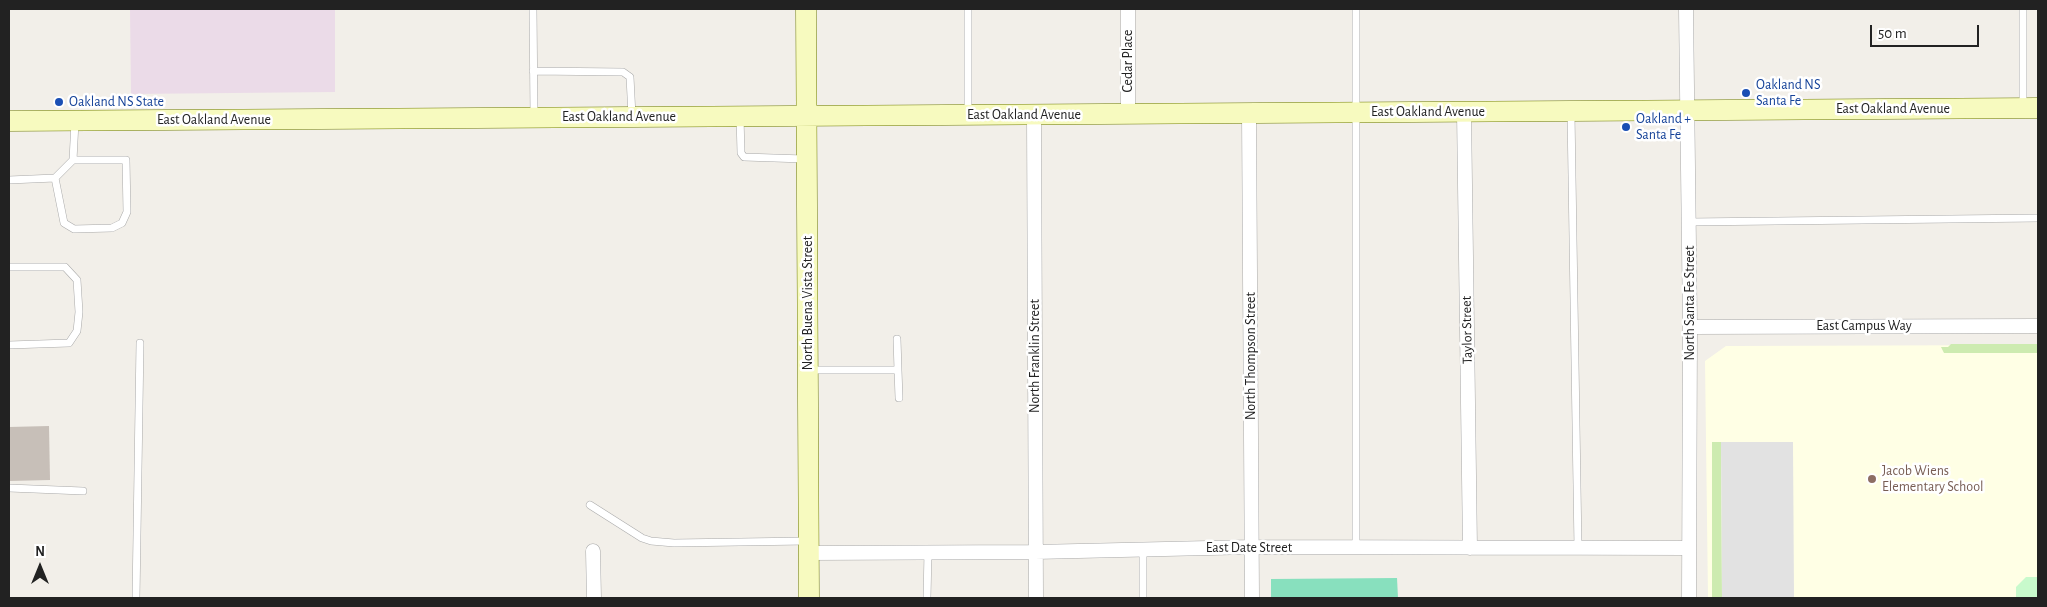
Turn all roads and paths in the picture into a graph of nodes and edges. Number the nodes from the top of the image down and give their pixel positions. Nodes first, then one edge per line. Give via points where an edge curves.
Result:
1 (533, 9) edge
2 (806, 9) edge
3 (968, 9) edge
4 (1128, 9) edge
5 (1356, 9) edge
6 (1686, 9) edge
7 (2023, 9) edge
8 (533, 71) junction
9 (2031, 108) edge
10 (1688, 110) junction
11 (1571, 111) junction
12 (1356, 112) junction
13 (1464, 112) junction
14 (1249, 113) junction
15 (1128, 114) junction
16 (968, 115) junction
17 (1034, 115) junction
18 (740, 116) junction
19 (806, 116) junction
20 (632, 117) junction
21 (534, 118) junction
22 (76, 120) junction
23 (9, 121) edge
24 (807, 159) junction
25 (73, 160) junction
26 (55, 178) junction
27 (9, 180) edge
28 (2038, 218) edge
29 (1689, 222) junction
30 (9, 267) edge
31 (2038, 326) edge
32 (1690, 327) junction
33 (897, 339) dead end
34 (140, 343) dead end
35 (9, 345) edge
36 (808, 370) junction
37 (898, 370) junction
38 (899, 398) dead end
39 (9, 488) edge
40 (83, 491) dead end
41 (590, 505) dead end
42 (809, 547) junction
43 (1252, 547) junction
44 (1356, 548) junction
45 (1470, 548) junction
46 (1578, 548) junction
47 (1689, 548) junction
48 (1143, 550) junction
49 (593, 551) dead end
50 (928, 552) junction
51 (1035, 552) junction
52 (136, 598) edge
53 (594, 598) edge
54 (809, 598) edge
55 (928, 598) edge
56 (1036, 598) edge
57 (1143, 598) edge
58 (1252, 598) edge
59 (1689, 598) edge

1 - 8 lane
2 - 19 street, North Buena Vista Street
3 - 16 lane
4 - 15 street, Cedar Place
5 - 12 lane
6 - 10 street, North Santa Fe Street
7 - 9 lane
8 - 20 lane via 623,72 630,77
8 - 21 lane
9 - 10 street, East Oakland Avenue
10 - 11 street, East Oakland Avenue
10 - 29 street, North Santa Fe Street
11 - 13 street, East Oakland Avenue
11 - 46 lane
12 - 13 street, East Oakland Avenue
12 - 14 street, East Oakland Avenue
12 - 44 lane
13 - 45 street, Taylor Street
14 - 15 street, East Oakland Avenue
14 - 43 street, North Thompson Street
15 - 17 street, East Oakland Avenue
16 - 17 street, East Oakland Avenue
16 - 19 street, East Oakland Avenue
17 - 51 street, North Franklin Street
18 - 19 street, East Oakland Avenue
18 - 20 street, East Oakland Avenue
18 - 24 lane via 741,153 744,157
19 - 24 street, North Buena Vista Street
20 - 21 street, East Oakland Avenue
21 - 22 street, East Oakland Avenue
22 - 23 street, East Oakland Avenue
22 - 25 lane
24 - 36 street, North Buena Vista Street
25 - 26 lane
25 - 26 lane via 126,160 127,212 122,223 112,228 74,229 64,223
26 - 27 lane
28 - 29 lane
29 - 32 street, North Santa Fe Street
30 - 35 lane via 65,267 78,280 79,312 77,331 69,343
31 - 32 street, East Campus Way
32 - 47 street, North Santa Fe Street
33 - 37 lane
34 - 52 lane
36 - 37 lane
36 - 42 street, North Buena Vista Street
37 - 38 lane
39 - 40 lane
41 - 42 lane via 651,541
42 - 50 street, East Date Street
42 - 54 street, North Buena Vista Street
43 - 44 street, East Date Street
43 - 48 street, East Date Street
43 - 58 street, North Thompson Street
44 - 45 street, East Date Street
45 - 46 street, East Date Street
46 - 47 street, East Date Street
47 - 59 street, North Santa Fe Street
48 - 51 street, East Date Street
48 - 57 lane
49 - 53 street
50 - 51 street, East Date Street
50 - 55 lane
51 - 56 street, North Franklin Street

